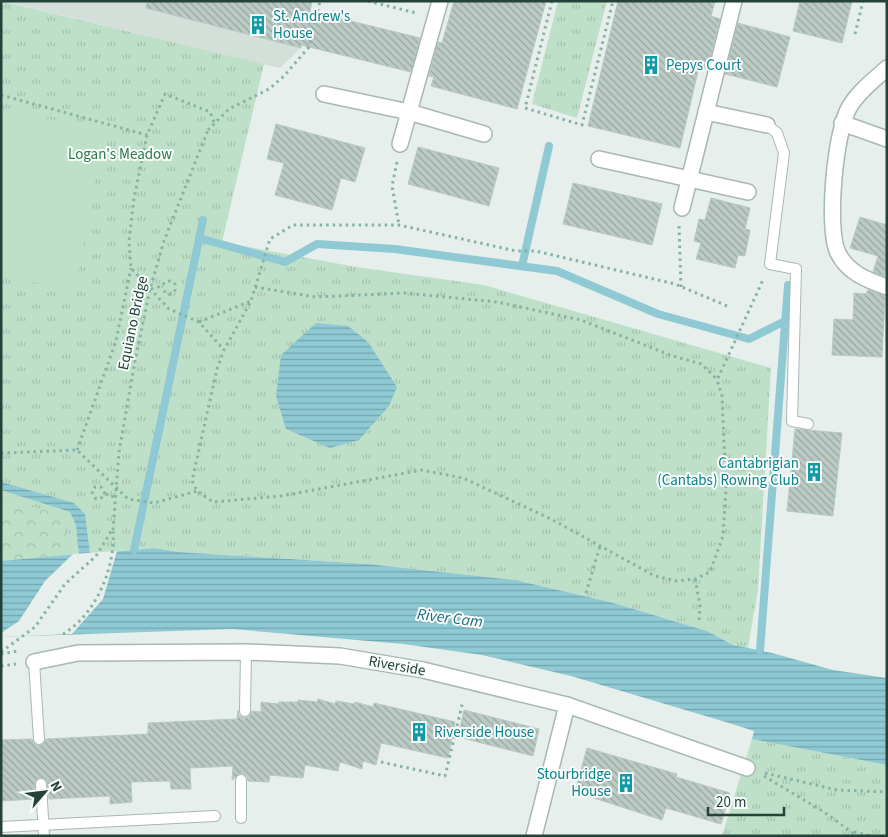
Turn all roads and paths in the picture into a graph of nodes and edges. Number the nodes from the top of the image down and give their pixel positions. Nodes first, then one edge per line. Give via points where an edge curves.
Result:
1 (320, 1) edge
2 (368, 1) edge
3 (440, 1) edge
4 (552, 1) edge
5 (613, 1) edge
6 (734, 1) edge
7 (864, 1) edge
8 (435, 18) junction
9 (856, 34) dead end
10 (887, 68) edge
11 (324, 94) dead end
12 (1, 95) edge
13 (409, 112) junction
14 (706, 112) junction
15 (214, 122) junction
16 (842, 123) junction
17 (767, 125) joint
18 (484, 134) dead end
19 (147, 135) junction
20 (887, 139) edge
21 (400, 144) dead end
22 (599, 159) dead end
23 (690, 179) junction
24 (392, 186) dead end
25 (748, 192) dead end
26 (682, 208) dead end
27 (399, 226) junction
28 (678, 237) dead end
29 (770, 264) junction
30 (131, 268) junction
31 (162, 286) junction
32 (255, 287) junction
33 (681, 287) junction
34 (887, 287) edge
35 (150, 289) junction
36 (251, 301) junction
37 (727, 306) dead end
38 (199, 322) junction
39 (224, 350) junction
40 (717, 380) junction
41 (808, 424) dead end
42 (77, 450) junction
43 (1, 453) edge
44 (196, 491) junction
45 (105, 494) junction
46 (114, 497) junction
47 (113, 530) junction
48 (600, 546) junction
49 (695, 579) junction
50 (586, 593) dead end
51 (698, 622) dead end
52 (58, 637) dead end
53 (21, 650) dead end
54 (246, 652) junction
55 (1, 653) edge
56 (34, 662) joint
57 (467, 680) junction
58 (567, 706) junction
59 (245, 711) dead end
60 (39, 739) dead end
61 (381, 762) dead end
62 (747, 768) junction
63 (241, 780) dead end
64 (41, 784) dead end
65 (887, 792) edge
66 (215, 816) dead end
67 (241, 818) dead end
68 (43, 824) junction
69 (1, 826) edge
70 (854, 831) junction
71 (44, 836) edge
72 (534, 836) edge
73 (857, 836) edge
74 (872, 836) edge

1 - 15 path, Equiano Bridge via 310,47 269,88 229,109
2 - 8 path
3 - 8 street
4 - 5 path via 525,108 582,125
6 - 14 street
7 - 9 path
8 - 13 street
10 - 16 street via 858,94
11 - 13 street
12 - 19 path
13 - 18 street
13 - 21 street
14 - 17 street
14 - 23 street
15 - 19 path via 210,112 165,94
15 - 35 path, Equiano Bridge, bridge via 164,241
16 - 20 street
16 - 34 street via 830,209 838,253 858,276
17 - 29 lane via 777,133 784,153
19 - 30 path via 131,224
22 - 23 street
23 - 25 street
23 - 26 street
24 - 27 path
27 - 32 path via 293,225 270,239
27 - 33 path via 516,251 536,251
28 - 33 path
29 - 40 path
29 - 41 lane via 796,269 792,421
30 - 38 path via 172,311
30 - 42 path via 116,341
31 - 31 path, bridge via 170,281 175,284 175,290 166,294
31 - 35 path, bridge
32 - 36 path
32 - 40 path via 316,297 405,293 497,302 581,320 702,364
33 - 37 path
35 - 46 path, Equiano Bridge, bridge via 135,361
36 - 38 path
36 - 39 path
38 - 39 path
39 - 44 path via 192,481
40 - 49 path via 722,396 726,489 724,536 710,572
42 - 43 path
42 - 44 path via 128,499 154,503
44 - 48 path via 214,502 281,496 422,470 463,478
45 - 45 path via 96,498 92,492 95,487 101,487
45 - 46 path
46 - 47 path, Equiano Bridge, bridge
47 - 52 path, Equiano Bridge via 110,565 100,595 79,620
47 - 55 path via 96,556 66,584 35,627
48 - 49 path via 655,576 677,581
48 - 50 path
49 - 51 path via 700,605
53 - 55 path
54 - 56 street, Riverside via 78,653
54 - 57 street, Riverside via 340,656
54 - 59 lane
56 - 60 lane
57 - 58 street, Riverside
57 - 61 path via 445,776
58 - 62 street, Riverside
58 - 72 street
62 - 65 path via 838,790
62 - 70 path
63 - 67 lane
64 - 68 lane
66 - 68 lane
68 - 69 lane
68 - 71 lane
70 - 73 path
70 - 74 path

